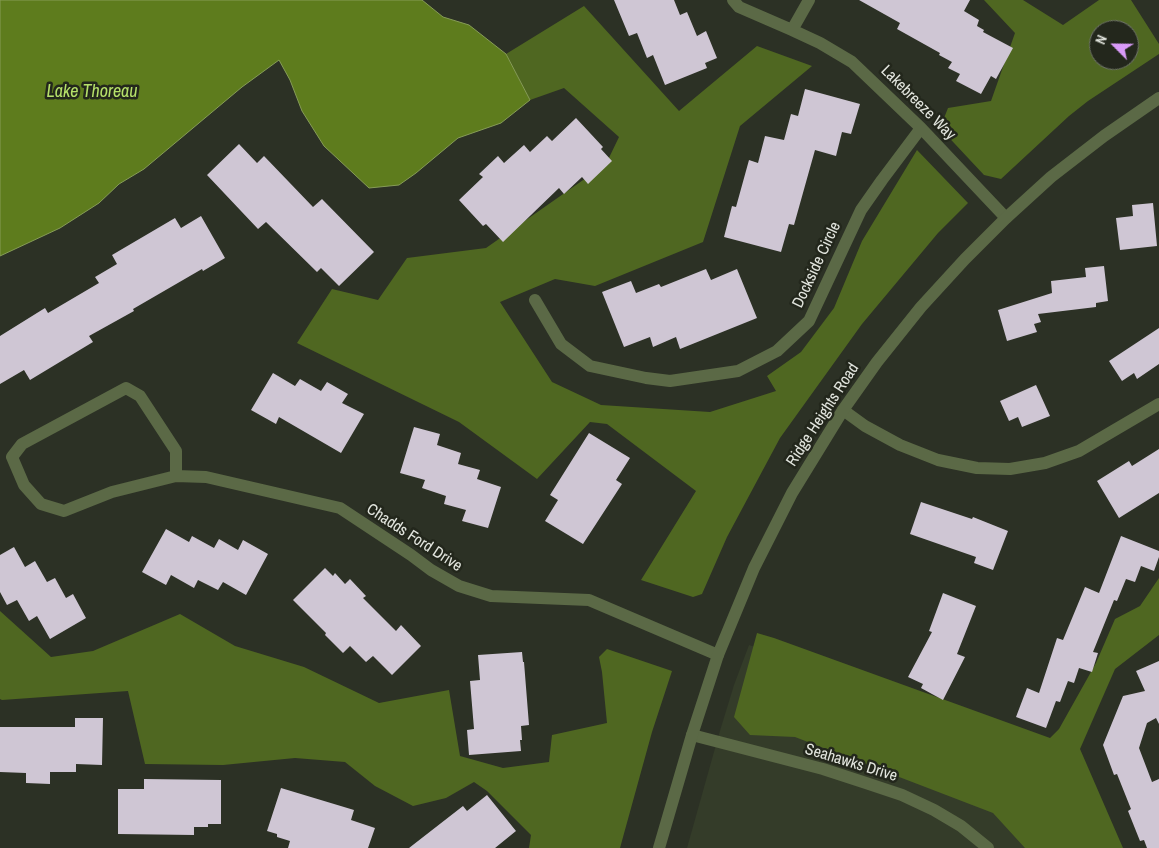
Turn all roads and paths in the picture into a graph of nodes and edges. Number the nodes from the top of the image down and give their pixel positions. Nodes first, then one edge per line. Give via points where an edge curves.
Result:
1 (732, 0) edge
2 (809, 0) edge
3 (792, 30) junction
4 (1159, 98) edge
5 (921, 128) junction
6 (1006, 218) junction
7 (535, 300) dead end
8 (1159, 404) edge
9 (843, 410) junction
10 (176, 476) junction
11 (718, 655) junction
12 (692, 735) junction
13 (659, 848) edge
14 (988, 848) edge

1 - 3 street, Lakebreeze Way via 739,8
2 - 3 street
3 - 5 street, Lakebreeze Way via 852,62
4 - 6 street, Ridge Heights Road via 1059,171
5 - 6 street, Lakebreeze Way
5 - 7 street, Dockside Circle via 861,210 809,321 777,351 738,372 670,381 590,366 561,344
6 - 9 street, Ridge Heights Road via 921,307
8 - 9 street via 1080,451 1045,463 1010,469 977,468 938,460 900,446
9 - 11 street, Ridge Heights Road via 792,493 754,568
10 - 10 street, Chadds Ford Drive via 176,451 140,396 126,388 22,444 12,457 24,485 41,504 64,511 112,492
10 - 11 street, Chadds Ford Drive via 206,477 340,508 459,586 491,596 588,600
11 - 12 street, Ridge Heights Road
12 - 13 street, Ridge Heights Road
12 - 14 street, Seahawks Drive via 902,795 961,826

